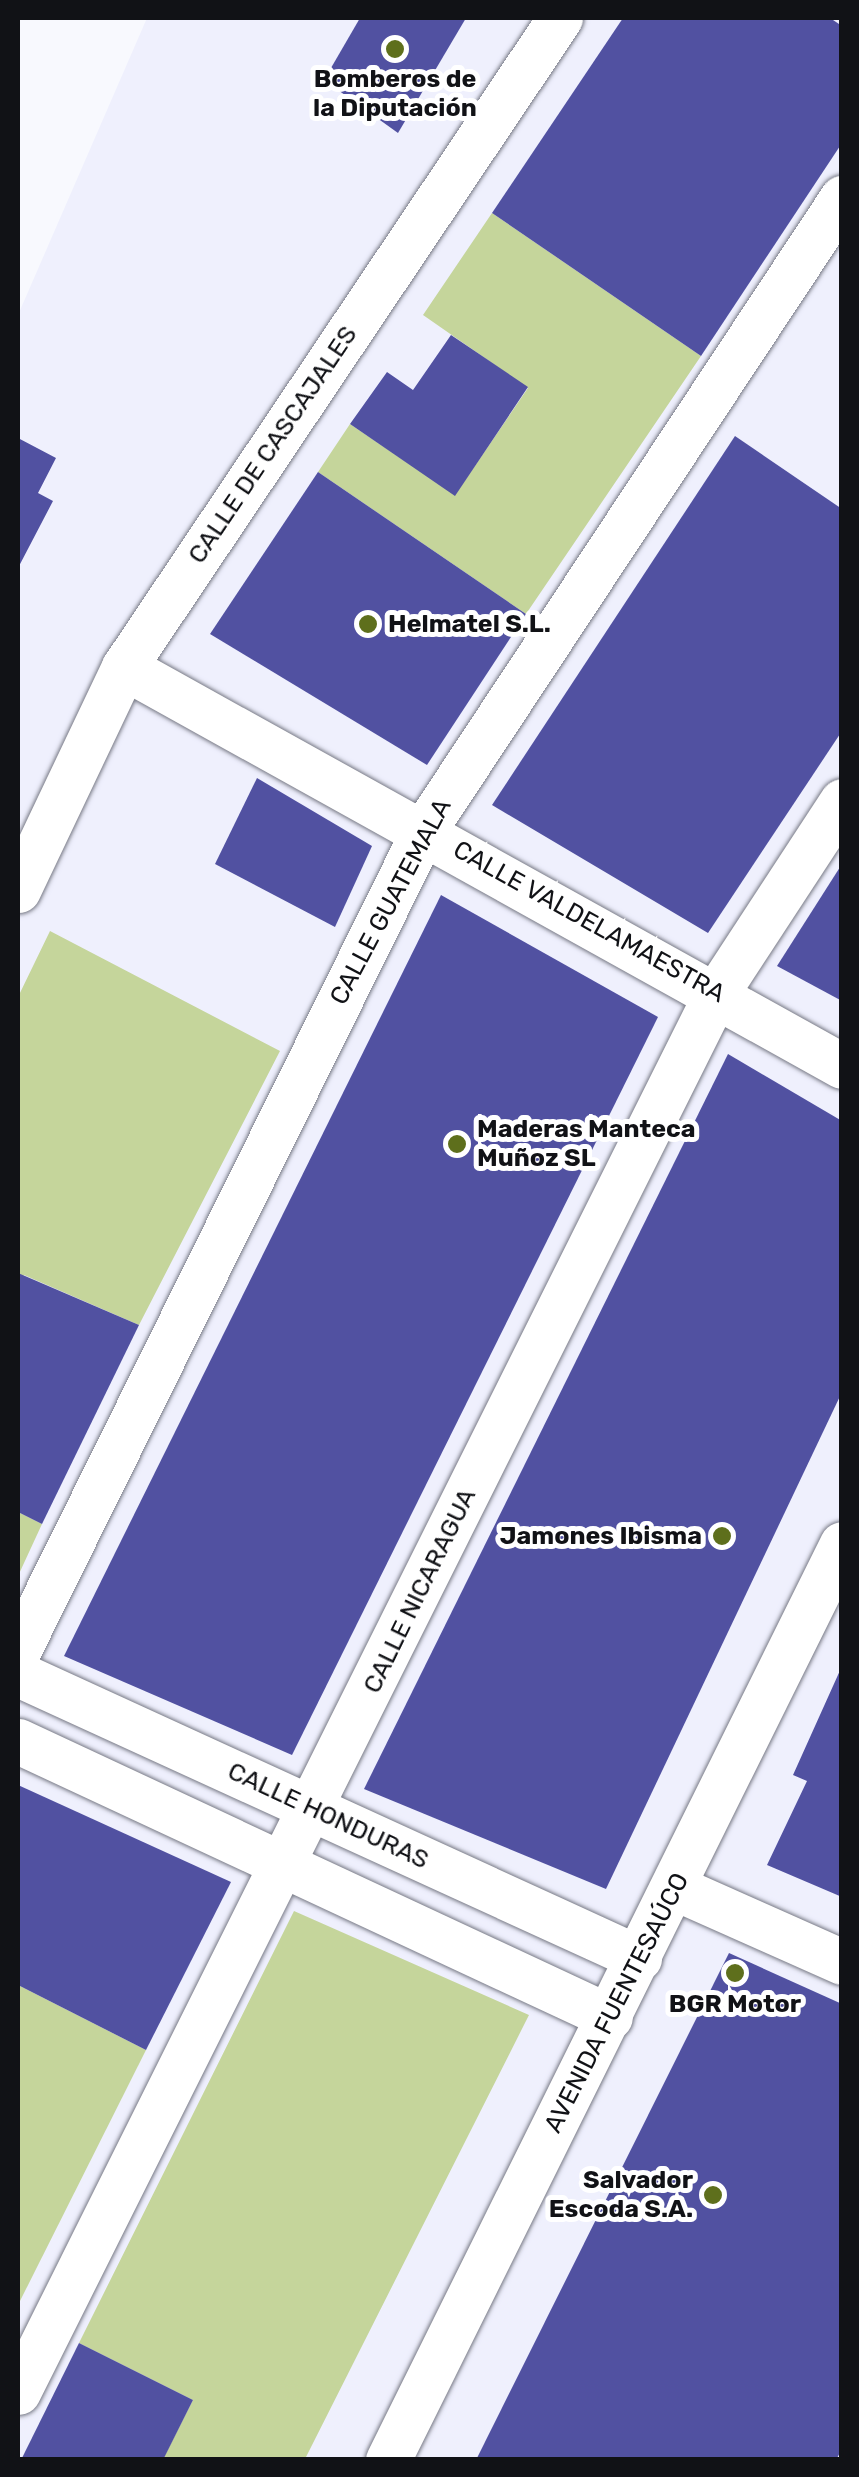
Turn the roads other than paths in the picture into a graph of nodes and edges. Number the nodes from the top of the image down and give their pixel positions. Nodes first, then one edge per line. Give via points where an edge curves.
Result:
1 (560, 18) edge
2 (842, 198) edge
3 (124, 666) junction
4 (842, 802) edge
5 (424, 830) junction
6 (18, 890) edge
7 (717, 992) junction
8 (842, 1066) edge
9 (837, 1565) edge
10 (18, 1651) edge
11 (18, 1674) edge
12 (18, 1741) edge
13 (312, 1809) junction
14 (282, 1864) junction
15 (676, 1888) junction
16 (639, 1958) junction
17 (842, 1962) edge
18 (610, 2017) junction
19 (18, 2392) edge
20 (388, 2460) edge

1 - 3 street, CALLE DE CASCAJALES
2 - 5 street, CALLE GUATEMALA
3 - 5 street, CALLE VALDELAMAESTRA
3 - 6 street, CALLE DE CASCAJALES
4 - 7 street, CALLE NICARAGUA
5 - 7 street, CALLE VALDELAMAESTRA
5 - 10 street, CALLE GUATEMALA
7 - 8 street, CALLE VALDELAMAESTRA
7 - 13 street, CALLE NICARAGUA
9 - 15 street, AVENIDA FUENTESAÚCO
11 - 13 street, CALLE HONDURAS
12 - 14 street
13 - 14 street, CALLE NICARAGUA
13 - 16 street, CALLE HONDURAS
14 - 18 street
14 - 19 street, CALLE NICARAGUA
15 - 16 street, AVENIDA FUENTESAÚCO
15 - 17 street
16 - 18 street, AVENIDA FUENTESAÚCO
18 - 20 street, AVENIDA FUENTESAÚCO

